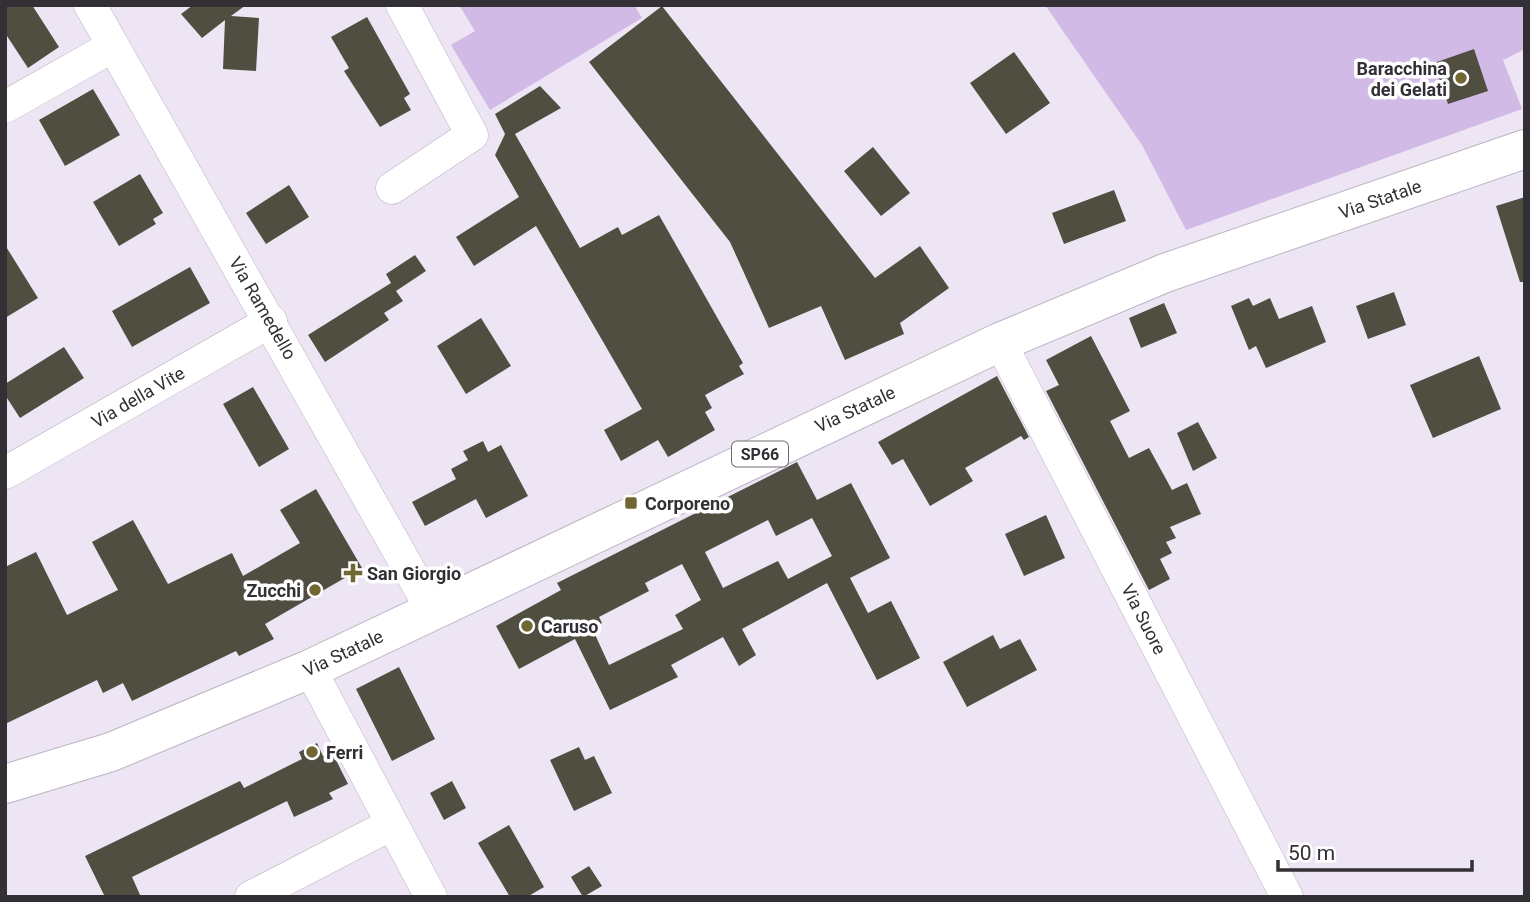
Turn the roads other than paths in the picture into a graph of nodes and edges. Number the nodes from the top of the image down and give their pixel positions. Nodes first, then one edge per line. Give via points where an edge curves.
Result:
1 (402, 5) edge
2 (95, 7) edge
3 (113, 46) junction
4 (5, 107) edge
5 (1525, 149) edge
6 (392, 188) dead end
7 (271, 321) junction
8 (1000, 342) junction
9 (5, 474) edge
10 (433, 612) junction
11 (310, 669) junction
12 (5, 784) edge
13 (392, 824) junction
14 (250, 897) edge
15 (431, 897) edge
16 (1287, 897) edge

1 - 6 street via 472,135
2 - 3 street, Via Ramedello
3 - 4 street
3 - 7 street, Via Ramedello
5 - 8 main road, Via Statale / SP66 via 1165,273
7 - 9 street, Via della Vite
7 - 10 street, Via Ramedello
8 - 10 main road, Via Statale / SP66
8 - 16 street, Via Suore
10 - 11 main road, Via Statale / SP66
11 - 12 main road, Via Statale / SP66 via 111,752
11 - 13 street
13 - 14 street
13 - 15 street

